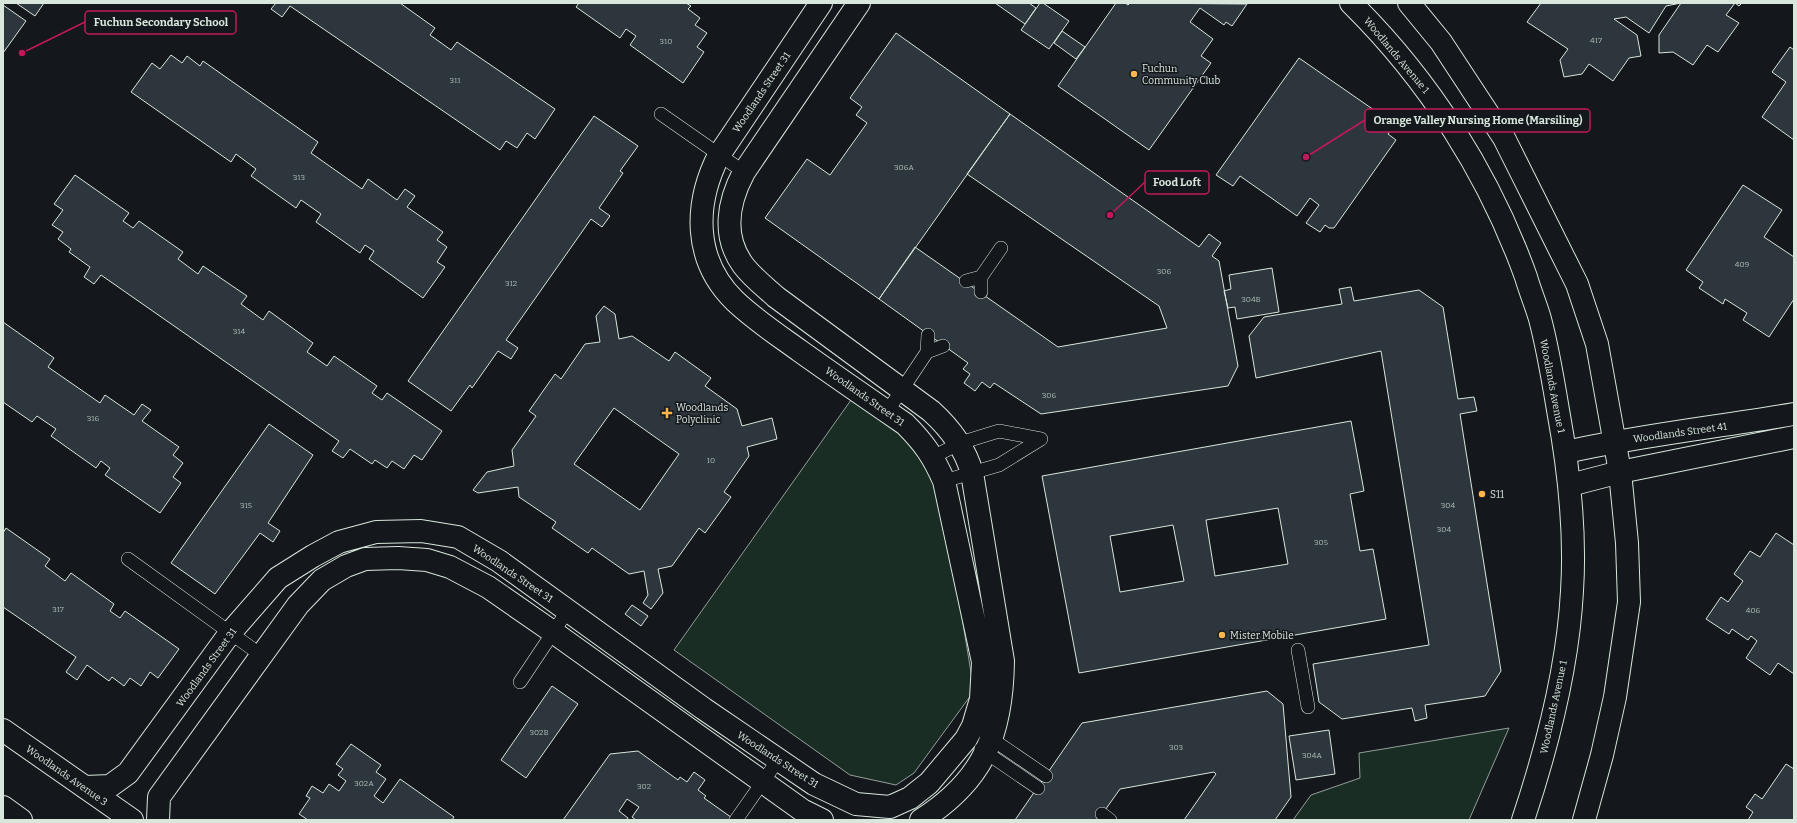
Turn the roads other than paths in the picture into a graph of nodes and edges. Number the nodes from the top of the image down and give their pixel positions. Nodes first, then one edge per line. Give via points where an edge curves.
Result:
1 (821, 3) edge
2 (859, 3) edge
3 (1351, 3) edge
4 (1409, 3) edge
5 (661, 114) dead end
6 (719, 155) junction
7 (744, 172) junction
8 (1001, 248) dead end
9 (981, 277) junction
10 (966, 281) dead end
11 (981, 292) dead end
12 (928, 336) dead end
13 (943, 346) dead end
14 (927, 352) junction
15 (902, 390) junction
16 (887, 412) junction
17 (1794, 414) edge
18 (1794, 437) edge
19 (1614, 441) junction
20 (960, 443) junction
21 (1566, 452) junction
22 (934, 457) junction
23 (1620, 472) junction
24 (972, 473) junction
25 (944, 481) junction
26 (1570, 485) junction
27 (128, 559) dead end
28 (568, 610) junction
29 (553, 632) junction
30 (230, 633) junction
31 (1298, 650) dead end
32 (261, 655) junction
33 (520, 682) dead end
34 (1308, 707) dead end
35 (3, 730) edge
36 (970, 732) junction
37 (989, 746) junction
38 (778, 760) junction
39 (1046, 776) dead end
40 (763, 782) junction
41 (85, 787) junction
42 (1038, 788) dead end
43 (3, 807) edge
44 (21, 820) edge
45 (132, 820) edge
46 (158, 820) edge
47 (736, 820) edge
48 (822, 820) edge
49 (921, 820) edge
50 (1523, 820) edge
51 (1584, 820) edge

1 - 6 street, Woodlands Street 31
2 - 7 street
3 - 21 street, Woodlands Avenue 1 via 1426,88 1478,169 1516,249 1540,318
4 - 19 street via 1441,42 1504,138 1577,284 1597,344
5 - 6 lane
6 - 7 lane
6 - 16 street, Woodlands Street 31 via 707,181 701,231 703,246 714,273 734,300
7 - 15 street via 735,189 729,227 735,250 743,265 776,297
8 - 9 lane
9 - 10 lane
9 - 11 lane
12 - 14 lane
13 - 14 lane
14 - 15 lane
15 - 16 lane
15 - 20 street via 946,424
16 - 22 street, Woodlands Street 31 via 921,439
17 - 19 street, Woodlands Street 41
18 - 23 street
19 - 21 street, Woodlands Street 41
19 - 23 street
20 - 22 lane
20 - 24 street
20 - 24 lane via 999,431 1041,439 999,465
21 - 26 street, Woodlands Avenue 1
22 - 25 street, Woodlands Street 31
23 - 26 street
23 - 51 street via 1627,543 1629,602 1616,697
24 - 25 lane
24 - 37 street via 1003,661 1000,711
25 - 36 street, Woodlands Street 31 via 983,662 981,699
26 - 50 street, Woodlands Avenue 1 via 1574,549 1566,644 1544,752
27 - 30 lane
28 - 29 lane
28 - 30 street, Woodlands Street 31 via 499,561 458,537 420,531 376,532 339,542 278,578
28 - 38 street, Woodlands Street 31 via 642,666
29 - 32 street via 488,587 450,567 427,560 365,559 346,566 322,580 298,605
29 - 33 lane
29 - 40 street
30 - 32 lane
30 - 41 street, Woodlands Street 31 via 128,773 110,786
31 - 34 lane
32 - 46 street via 159,797
35 - 41 street, Woodlands Avenue 3
36 - 37 lane
36 - 38 street, Woodlands Street 31 via 929,783 910,798 890,808 856,804 814,784
37 - 39 lane
37 - 42 lane
37 - 49 street via 971,776 953,796
38 - 40 lane
40 - 47 lane
40 - 48 street via 802,810
41 - 45 street, Woodlands Avenue 3
43 - 44 street

